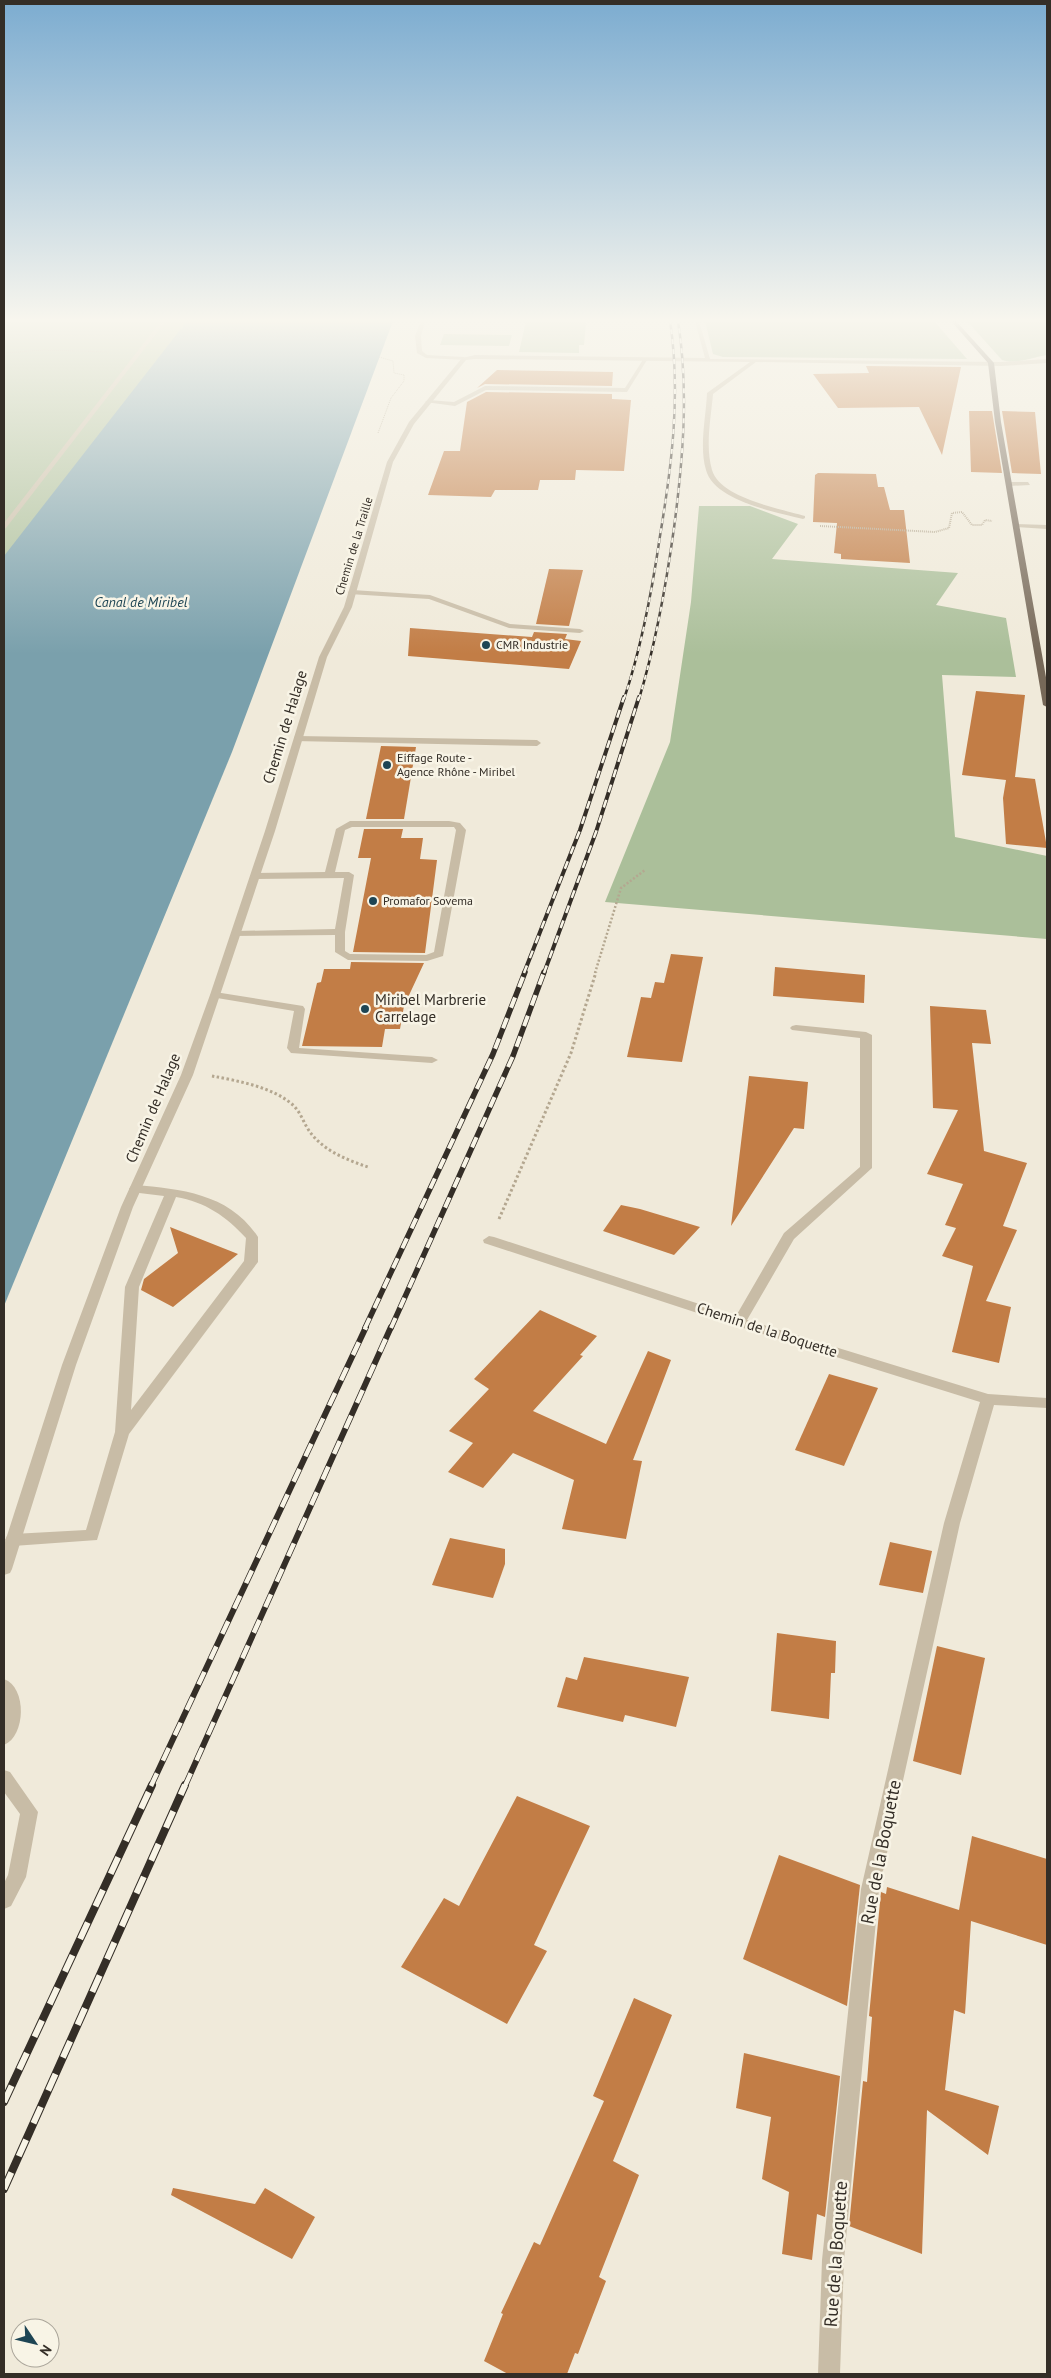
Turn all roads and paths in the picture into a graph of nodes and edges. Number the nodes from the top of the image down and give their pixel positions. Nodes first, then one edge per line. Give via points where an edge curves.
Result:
1 (78, 432) edge
2 (406, 432) edge
3 (710, 432) edge
4 (1001, 432) edge
5 (1009, 484) junction
6 (1028, 484) dead end
7 (803, 517) joint
8 (998, 521) dead end
9 (1016, 526) junction
10 (4, 527) edge
11 (1047, 527) edge
12 (352, 592) junction
13 (580, 631) dead end
14 (323, 657) joint
15 (1047, 705) edge
16 (297, 739) junction
17 (537, 743) dead end
18 (645, 870) dead end
19 (329, 875) junction
20 (255, 876) junction
21 (340, 932) junction
22 (236, 934) junction
23 (216, 995) junction
24 (796, 1028) dead end
25 (432, 1060) dead end
26 (187, 1075) junction
27 (368, 1167) dead end
28 (136, 1189) junction
29 (171, 1193) junction
30 (490, 1240) joint
31 (739, 1322) junction
32 (988, 1399) junction
33 (1047, 1403) edge
34 (122, 1432) junction
35 (13, 1540) junction
36 (4, 1569) edge
37 (4, 1686) edge
38 (4, 1737) edge
39 (4, 1778) edge
40 (4, 1900) edge
41 (828, 2374) edge

1 - 10 street
2 - 12 street, Chemin de la Traille via 390,462
3 - 7 street via 709,473 721,488 760,505
4 - 5 main road
5 - 6 street
5 - 9 main road
7 - 8 path via 813,526 935,532 949,528 950,516 958,512 962,512 968,524 974,526 982,525 984,520
9 - 11 street
9 - 15 main road
12 - 13 street via 430,597 509,626
12 - 14 street, Chemin de la Traille
14 - 16 street, Chemin de Halage
16 - 17 street
16 - 20 street, Chemin de Halage
18 - 30 path via 621,888 571,1053
19 - 20 street
19 - 21 street via 349,875
19 - 21 street via 341,829 350,824 449,824 462,830 439,954 427,958 348,957 340,952
20 - 22 street, Chemin de Halage
21 - 22 street
22 - 23 street, Chemin de Halage
23 - 25 street via 300,1009 292,1048 295,1051
23 - 26 street, Chemin de Halage
24 - 31 street via 866,1035 866,1168 789,1236
26 - 27 path via 233,1079 265,1090 293,1105 318,1142 349,1161
26 - 28 street, Chemin de Halage
28 - 29 street
28 - 35 street, Chemin de Halage via 69,1365
29 - 34 street via 132,1287
29 - 34 street via 204,1198 237,1218 252,1237 251,1262
30 - 31 street, Chemin de la Boquette
31 - 32 street, Chemin de la Boquette
32 - 33 street, Chemin de la Boquette
32 - 41 street, Rue de la Boquette via 952,1523 870,1889 833,2260
34 - 35 street via 92,1536
35 - 36 street, Chemin de Halage
37 - 38 street via 11,1699 13,1714
39 - 40 street via 29,1812 17,1877

